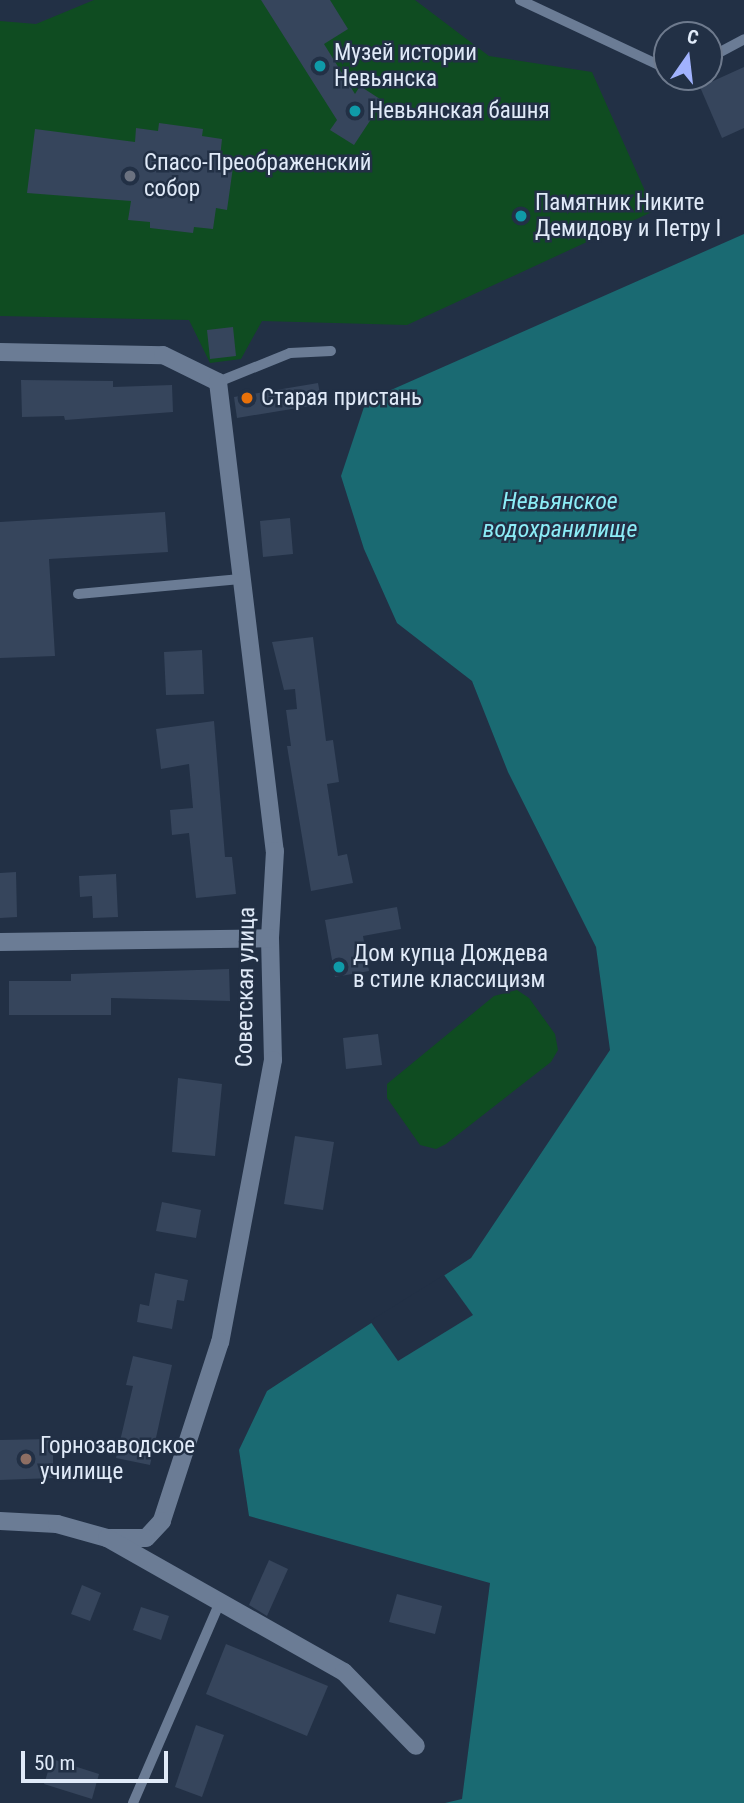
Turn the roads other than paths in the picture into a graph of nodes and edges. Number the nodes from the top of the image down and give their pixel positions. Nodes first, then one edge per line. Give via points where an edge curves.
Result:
1 (520, 0) edge
2 (744, 39) edge
3 (723, 50) edge
4 (653, 62) edge
5 (331, 351) dead end
6 (0, 352) edge
7 (218, 382) junction
8 (240, 579) junction
9 (78, 594) dead end
10 (270, 938) junction
11 (0, 942) edge
12 (0, 1521) edge
13 (107, 1538) junction
14 (220, 1602) junction
15 (416, 1746) dead end
16 (133, 1803) edge

1 - 4 lane
2 - 3 lane
5 - 7 lane via 290,353
6 - 7 street via 163,355
7 - 8 street, Советская улица
8 - 9 lane
8 - 10 street, Советская улица via 275,850
10 - 11 street
10 - 13 street, Советская улица via 273,1060 220,1342 162,1521 145,1538
12 - 13 street via 57,1524
13 - 14 street
14 - 15 street via 344,1672
14 - 16 lane

